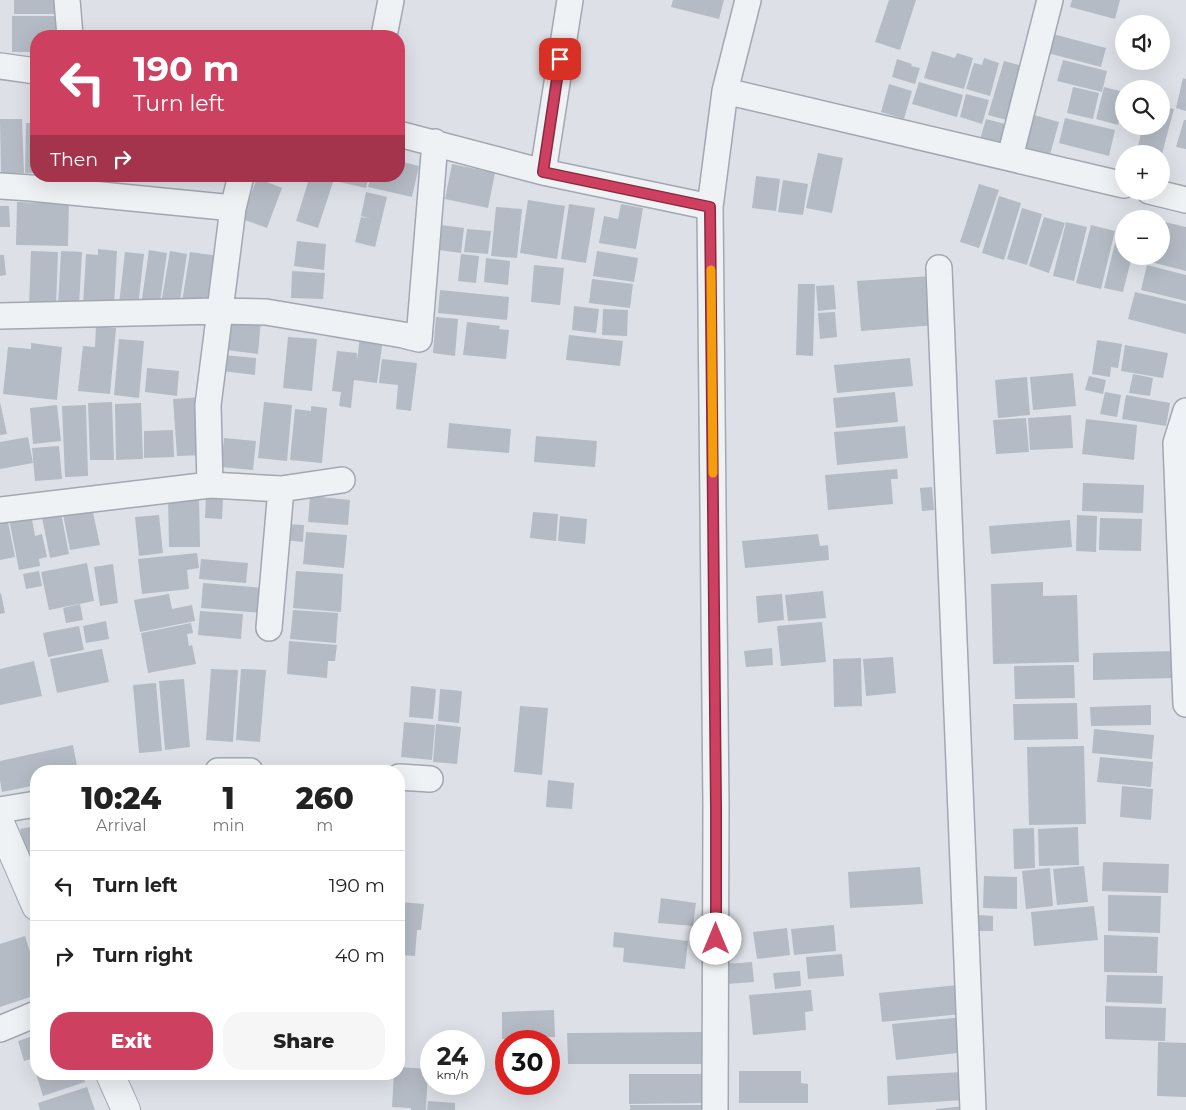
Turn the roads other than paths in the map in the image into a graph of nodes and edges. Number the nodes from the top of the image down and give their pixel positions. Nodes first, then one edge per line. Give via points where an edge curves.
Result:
1 (67, 0) edge
2 (391, 0) edge
3 (570, 0) edge
4 (748, 0) edge
5 (1050, 0) edge
6 (70, 30) edge
7 (385, 30) edge
8 (0, 66) edge
9 (30, 70) edge
10 (725, 91) junction
11 (405, 135) edge
12 (435, 142) junction
13 (1010, 158) junction
14 (543, 172) junction
15 (240, 182) edge
16 (1115, 183) edge
17 (0, 186) edge
18 (1170, 196) edge
19 (1186, 200) edge
20 (710, 207) junction
21 (234, 208) junction
22 (939, 268) dead end
23 (219, 310) junction
24 (0, 316) edge
25 (1186, 411) edge
26 (342, 480) dead end
27 (210, 485) junction
28 (281, 489) junction
29 (0, 510) edge
30 (270, 628) dead end
31 (1186, 704) edge
32 (405, 777) edge
33 (430, 779) dead end
34 (30, 805) edge
35 (0, 810) edge
36 (0, 823) edge
37 (30, 892) edge
38 (30, 1016) edge
39 (0, 1029) edge
40 (113, 1080) edge
41 (126, 1110) edge
42 (715, 1110) edge
43 (974, 1110) edge

1 - 6 street
2 - 7 street
3 - 14 street
4 - 10 street
5 - 13 street
8 - 9 street
10 - 13 street
10 - 20 street
11 - 12 street
12 - 14 street
12 - 23 street via 419,339 266,312
13 - 16 street
14 - 20 street
15 - 21 street
17 - 21 street
18 - 19 street
20 - 42 street via 716,807
21 - 23 street
22 - 43 street
23 - 24 street
23 - 27 street via 208,405
25 - 31 street via 1176,444
26 - 28 street
27 - 28 street
27 - 29 street
28 - 30 street
32 - 33 street
34 - 35 street
36 - 37 street
38 - 39 street
40 - 41 street

